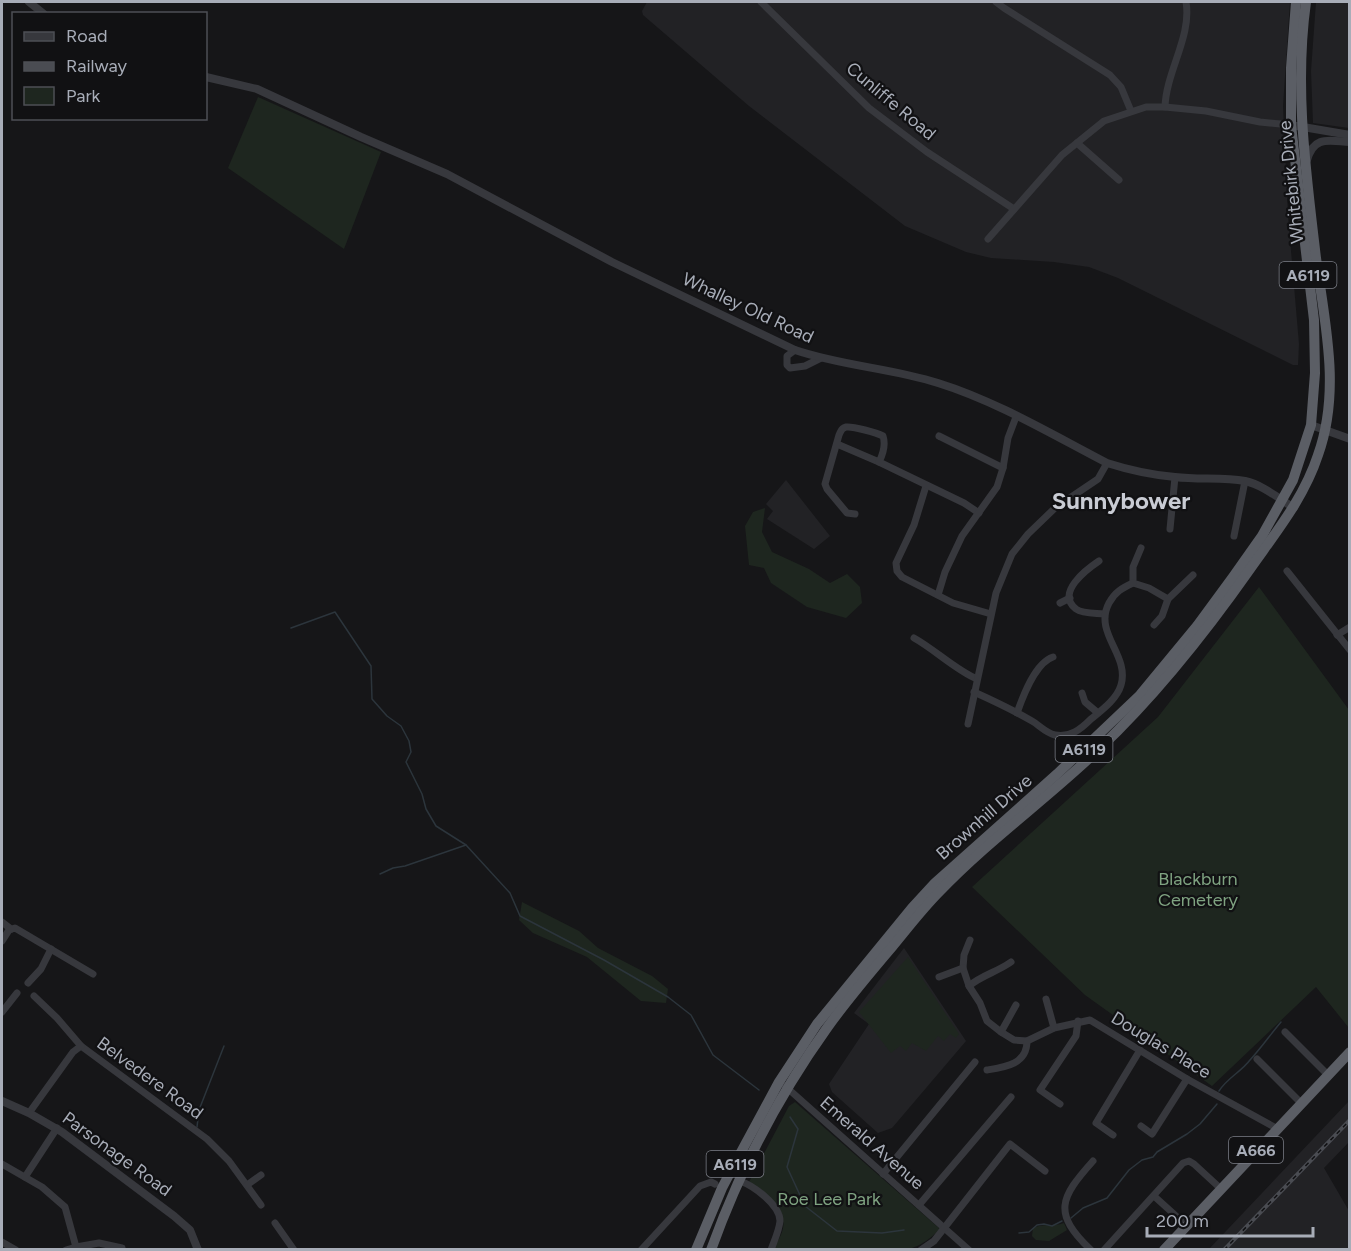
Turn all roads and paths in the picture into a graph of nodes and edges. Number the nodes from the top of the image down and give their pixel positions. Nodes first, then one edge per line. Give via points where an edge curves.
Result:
1 (29, 2) edge
2 (760, 2) edge
3 (996, 2) edge
4 (1186, 2) edge
5 (1296, 2) edge
6 (1306, 2) edge
7 (42, 12) edge
8 (207, 77) edge
9 (1165, 106) junction
10 (1131, 111) junction
11 (1296, 126) junction
12 (1350, 135) edge
13 (1350, 142) edge
14 (1077, 143) junction
15 (1305, 164) junction
16 (1119, 180) dead end
17 (1014, 209) junction
18 (988, 239) dead end
19 (795, 350) junction
20 (821, 358) junction
21 (1016, 417) junction
22 (1311, 425) junction
23 (1326, 431) junction
24 (939, 436) dead end
25 (1350, 439) edge
26 (837, 444) junction
27 (879, 462) junction
28 (1107, 463) junction
29 (1003, 468) junction
30 (1175, 477) junction
31 (1245, 481) junction
32 (926, 486) junction
33 (1282, 501) junction
34 (1294, 508) junction
35 (979, 513) junction
36 (855, 514) dead end
37 (1170, 529) dead end
38 (1234, 536) dead end
39 (1141, 548) dead end
40 (1100, 561) dead end
41 (1287, 571) dead end
42 (1193, 575) dead end
43 (1133, 583) junction
44 (938, 595) junction
45 (1070, 598) junction
46 (1168, 600) junction
47 (1060, 603) dead end
48 (991, 614) junction
49 (1104, 614) junction
50 (1154, 625) dead end
51 (1350, 627) edge
52 (1337, 635) junction
53 (914, 638) dead end
54 (1350, 650) edge
55 (1053, 657) dead end
56 (977, 679) junction
57 (974, 692) junction
58 (1082, 693) dead end
59 (1017, 712) junction
60 (1098, 713) junction
61 (968, 724) dead end
62 (2, 922) edge
63 (11, 928) junction
64 (970, 940) dead end
65 (2, 941) edge
66 (51, 949) junction
67 (1011, 962) dead end
68 (963, 968) junction
69 (93, 974) dead end
70 (939, 977) dead end
71 (28, 983) dead end
72 (969, 986) junction
73 (16, 993) dead end
74 (34, 996) dead end
75 (1046, 999) dead end
76 (1016, 1005) dead end
77 (2, 1012) edge
78 (1078, 1021) junction
79 (1054, 1028) junction
80 (1001, 1032) junction
81 (1286, 1032) dead end
82 (1027, 1041) junction
83 (81, 1046) junction
84 (1140, 1050) junction
85 (1350, 1052) edge
86 (1257, 1059) dead end
87 (975, 1062) dead end
88 (987, 1070) dead end
89 (1327, 1074) junction
90 (1187, 1079) junction
91 (783, 1085) junction
92 (1011, 1097) dead end
93 (2, 1101) edge
94 (1300, 1102) junction
95 (1060, 1104) dead end
96 (28, 1113) junction
97 (1141, 1126) dead end
98 (57, 1128) junction
99 (1276, 1128) junction
100 (1113, 1135) dead end
101 (2, 1164) edge
102 (1045, 1171) dead end
103 (1096, 1173) dead end
104 (883, 1174) junction
105 (261, 1175) dead end
106 (25, 1177) junction
107 (740, 1181) junction
108 (715, 1184) dead end
109 (247, 1185) junction
110 (1220, 1188) junction
111 (1154, 1196) junction
112 (261, 1205) dead end
113 (919, 1205) junction
114 (274, 1224) dead end
115 (1186, 1225) junction
116 (943, 1228) junction
117 (2, 1242) edge
118 (1084, 1242) junction
119 (76, 1246) junction
120 (122, 1248) dead end
121 (16, 1250) edge
122 (66, 1250) edge
123 (198, 1250) edge
124 (294, 1250) edge
125 (641, 1250) edge
126 (696, 1250) edge
127 (711, 1250) edge
128 (771, 1250) edge
129 (921, 1250) edge
130 (969, 1250) edge
131 (1078, 1250) edge
132 (1091, 1250) edge
133 (1104, 1250) edge
134 (1164, 1250) edge

1 - 7 street
2 - 17 street, Cunliffe Road via 869,108
3 - 10 street via 1110,75 1121,87
4 - 9 street via 1186,24
5 - 11 highway, Whitebirk Drive / A6119 via 1291,68
6 - 11 highway, Whitebirk Drive / A6119
8 - 19 street, Whalley Old Road via 257,89 447,174 612,262
9 - 10 street
9 - 11 street
10 - 14 street via 1104,121
11 - 12 street
11 - 15 highway, Whitebirk Drive / A6119
11 - 22 highway, Whitebirk Drive / A6119 via 1297,190 1314,320 1315,392
13 - 15 street via 1318,142
14 - 16 street
14 - 17 street via 1062,154
15 - 23 highway, Whitebirk Drive / A6119 via 1329,347
17 - 18 street
19 - 20 street, Whalley Old Road
19 - 20 street via 787,356 790,368
20 - 21 street, Whalley Old Road via 938,382
21 - 28 street, Whalley Old Road
21 - 29 street
22 - 23 street
22 - 33 highway, Brownhill Drive / A6119 via 1300,463
23 - 25 street
23 - 34 highway, Brownhill Drive / A6119
24 - 29 street
26 - 27 street
26 - 27 street via 845,428 877,433 884,442
26 - 36 street via 825,487 847,513
27 - 32 street
28 - 30 street, Whalley Old Road
28 - 48 street via 1098,479 1055,508 1012,554
29 - 35 street via 997,487
30 - 31 street, Whalley Old Road
30 - 37 street
31 - 33 street, Whalley Old Road
31 - 38 street
32 - 35 street
32 - 44 street via 896,569 902,577
33 - 34 street, Whalley Old Road
33 - 91 highway, Brownhill Drive / A6119 via 1262,536 1197,626 1140,695 935,883 817,1024
34 - 91 highway, Brownhill Drive / A6119 via 1217,616 1139,709 1093,755 958,873 835,1017
35 - 44 street via 962,536
39 - 43 street via 1133,567
40 - 45 street via 1078,577
41 - 52 street
42 - 46 street
43 - 46 street
43 - 49 street via 1114,595
44 - 48 street
45 - 47 street
45 - 49 street via 1080,611
46 - 50 street
48 - 56 street
49 - 60 street via 1107,635 1123,674 1119,691
51 - 52 street
52 - 54 street
53 - 56 street
55 - 59 street via 1032,678
56 - 57 street
57 - 59 street
57 - 61 street
58 - 60 street via 1082,703
59 - 60 street via 1057,735 1076,732
62 - 63 street
63 - 65 street
63 - 66 street
64 - 68 street
66 - 69 street
66 - 71 street via 42,969
67 - 72 street
68 - 70 street
68 - 72 street
72 - 80 street via 987,1021
73 - 77 street
74 - 83 street, Belvedere Road
75 - 79 street
76 - 80 street
78 - 79 street
78 - 84 street, Douglas Place via 1090,1020
78 - 95 street via 1076,1036 1040,1090
79 - 82 street
80 - 82 street via 1014,1040
81 - 89 street
82 - 88 street via 1027,1050 1013,1065
83 - 96 street
83 - 109 street, Belvedere Road via 207,1138
84 - 90 street, Douglas Place
84 - 100 street via 1096,1123
85 - 89 highway, A666
86 - 94 street
87 - 104 street
89 - 94 highway, A666
90 - 97 street via 1152,1134
90 - 99 street, Douglas Place
91 - 104 street, Emerald Avenue
91 - 107 highway, Brownhill Drive / A6119
91 - 126 highway, Brownhill Drive / A6119 via 722,1188
92 - 113 street
93 - 96 street, Parsonage Road
94 - 99 highway, A666
96 - 98 street, Parsonage Road
98 - 106 street
98 - 123 street, Parsonage Road via 174,1216 190,1230
99 - 110 highway, A666
101 - 106 street
102 - 116 street via 1010,1144
103 - 118 street via 1091,1164 1066,1199 1066,1219
104 - 113 street, Emerald Avenue
105 - 109 street
106 - 119 street via 65,1207
107 - 127 highway, Brownhill Drive / A6119
107 - 128 street via 765,1197 779,1215
108 - 125 street via 700,1186
109 - 112 street, Belvedere Road
110 - 111 street via 1189,1161
110 - 115 highway, A666
111 - 115 street
111 - 133 street
113 - 116 street, Emerald Avenue
114 - 124 street
115 - 134 highway, A666
116 - 129 street
116 - 130 street, Emerald Avenue
117 - 121 street
118 - 131 street
118 - 132 street
119 - 120 street via 99,1243
119 - 122 street

